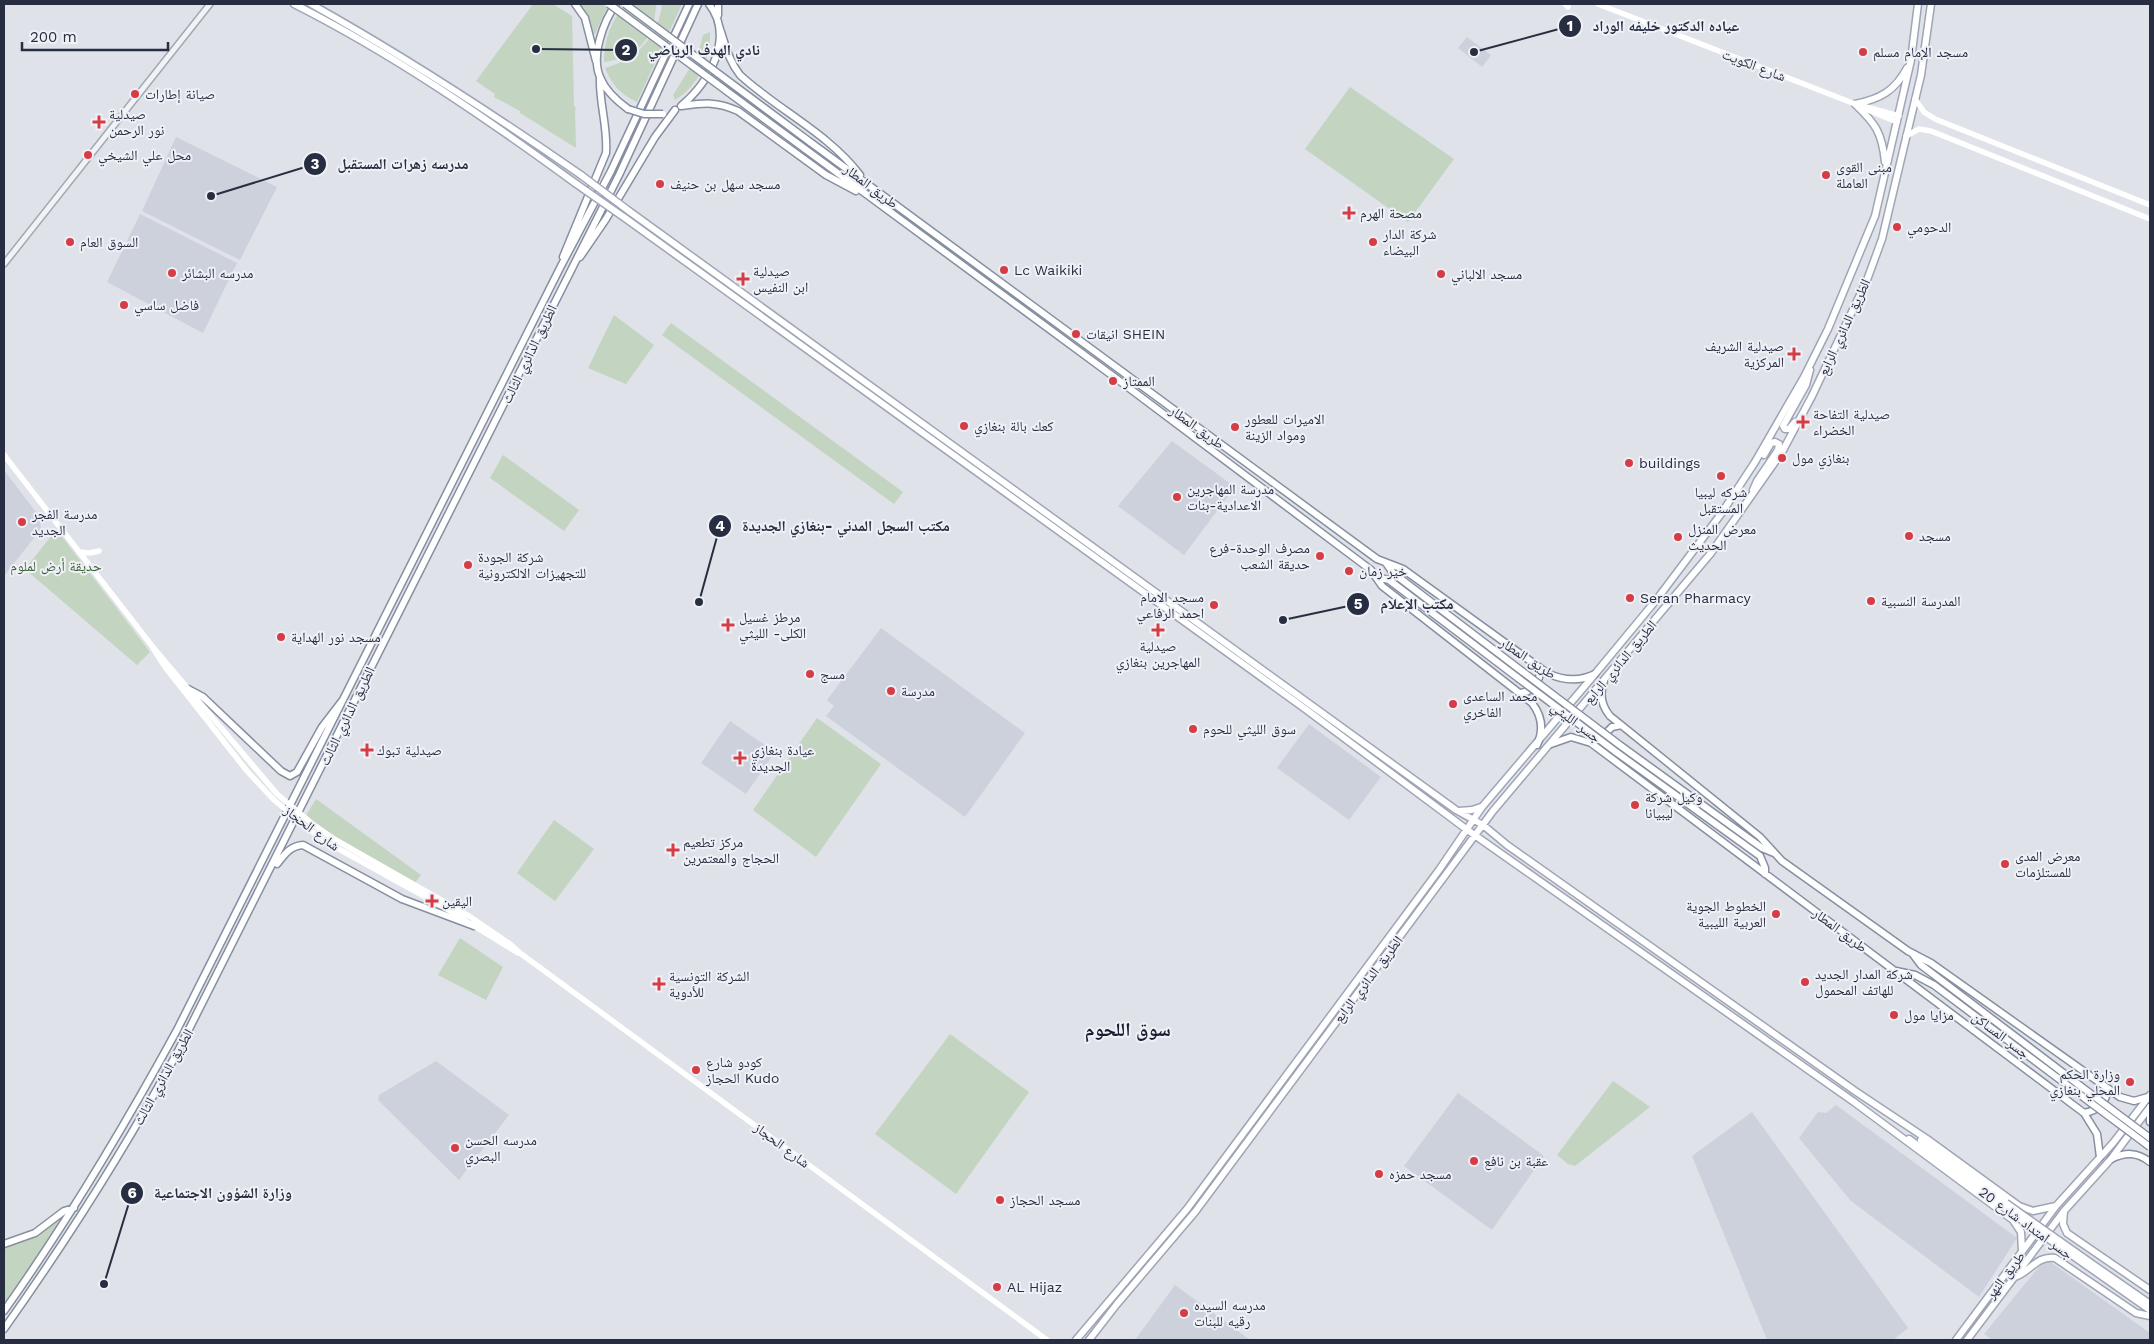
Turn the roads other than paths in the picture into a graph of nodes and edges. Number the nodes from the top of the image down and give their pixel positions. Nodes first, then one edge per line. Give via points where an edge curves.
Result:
1 (210, 4) edge
2 (294, 4) edge
3 (311, 4) edge
4 (575, 4) edge
5 (608, 4) edge
6 (616, 4) edge
7 (625, 4) edge
8 (689, 4) edge
9 (698, 4) edge
10 (1598, 4) edge
11 (1918, 4) edge
12 (1931, 4) edge
13 (714, 5) edge
14 (718, 22) junction
15 (1911, 60) junction
16 (597, 67) junction
17 (600, 78) junction
18 (1915, 99) junction
19 (1855, 104) junction
20 (678, 108) junction
21 (1898, 119) junction
22 (1906, 136) junction
23 (1885, 167) junction
24 (864, 180) junction
25 (866, 195) junction
26 (2150, 206) edge
27 (2150, 219) edge
28 (576, 261) junction
29 (4, 264) edge
30 (561, 266) junction
31 (1810, 367) junction
32 (1811, 399) junction
33 (4, 455) edge
34 (1742, 482) junction
35 (1752, 496) junction
36 (99, 551) dead end
37 (79, 552) junction
38 (1386, 564) junction
39 (1377, 577) junction
40 (152, 646) junction
41 (1540, 670) junction
42 (1596, 674) junction
43 (1604, 680) junction
44 (188, 689) junction
45 (1521, 694) junction
46 (346, 697) junction
47 (1621, 725) junction
48 (1551, 744) junction
49 (1537, 745) junction
50 (1600, 750) junction
51 (275, 797) junction
52 (1482, 807) junction
53 (1456, 810) junction
54 (1473, 818) junction
55 (1452, 819) junction
56 (1484, 824) junction
57 (1466, 829) junction
58 (1476, 836) junction
59 (1459, 841) junction
60 (1774, 852) junction
61 (1765, 874) junction
62 (267, 878) junction
63 (474, 926) junction
64 (1651, 946) junction
65 (520, 953) junction
66 (1912, 953) junction
67 (1645, 955) junction
68 (1894, 971) junction
69 (2108, 1089) junction
70 (2149, 1096) edge
71 (1869, 1099) junction
72 (1859, 1106) junction
73 (2150, 1107) edge
74 (2084, 1113) junction
75 (2150, 1122) edge
76 (1910, 1127) junction
77 (1901, 1137) junction
78 (2150, 1138) edge
79 (2150, 1148) edge
80 (2100, 1157) junction
81 (2111, 1159) junction
82 (2150, 1162) edge
83 (2005, 1205) junction
84 (2056, 1206) junction
85 (74, 1208) junction
86 (2064, 1210) junction
87 (4, 1244) edge
88 (2022, 1251) junction
89 (2087, 1263) junction
90 (2014, 1278) junction
91 (2150, 1290) edge
92 (2150, 1304) edge
93 (4, 1310) edge
94 (2150, 1310) edge
95 (2150, 1316) edge
96 (4, 1330) edge
97 (1045, 1338) edge
98 (1091, 1339) edge
99 (1052, 1340) edge
100 (1076, 1340) edge
101 (1956, 1340) edge
102 (1967, 1340) edge

1 - 29 street
2 - 55 main road, bridge via 358,39 501,130 1304,708
3 - 53 main road, bridge via 395,52 581,175
4 - 16 main road via 585,18
5 - 25 main road, طريق المطار, bridge
6 - 16 main road via 602,31
7 - 24 main road, طريق المطار, bridge
8 - 30 main road, الطريق الدائري الثالث via 611,171
9 - 28 main road, الطريق الدائري الثالث
10 - 19 main road, شارع الكويت
11 - 15 main road, الطريق الدائري الرابع
12 - 18 main road, الطريق الدائري الرابع
13 - 14 main road
14 - 20 main road via 719,45 710,71 695,94
14 - 24 main road via 732,65 740,74 839,152
15 - 19 main road via 1891,90 1881,97
15 - 21 main road, الطريق الدائري الرابع
16 - 17 main road
17 - 20 main road, bridge via 628,109 644,114 663,114
17 - 30 main road via 606,153
18 - 22 main road, الطريق الدائري الرابع
18 - 26 main road via 1924,112 1935,119
19 - 21 main road, شارع الكويت
19 - 23 main road via 1878,130
20 - 25 main road via 711,103 732,108 831,178
20 - 28 main road via 655,138 586,251
21 - 23 main road, الطريق الدائري الرابع
22 - 27 main road via 1919,130 1931,131
22 - 32 main road, الطريق الدائري الرابع via 1887,222 1874,261
23 - 31 main road, الطريق الدائري الرابع via 1875,216
24 - 38 main road, طريق المطار
25 - 39 main road, طريق المطار via 1254,481
28 - 62 main road, الطريق الدائري الثالث
30 - 46 main road, الطريق الدائري الثالث
31 - 32 main road via 1806,386 1783,424 1785,429 1791,428 1804,404
31 - 34 main road, الطريق الدائري الرابع
32 - 35 main road, الطريق الدائري الرابع via 1782,452
33 - 37 main road, شارع الحجاز
34 - 35 main road via 1752,476 1771,443 1779,444 1755,484
34 - 42 main road, الطريق الدائري الرابع via 1698,546
35 - 43 main road, الطريق الدائري الرابع via 1711,554
36 - 37 main road
37 - 40 main road, شارع الحجاز
38 - 41 main road, طريق المطار via 1403,569
38 - 60 main road, جسر الليثي, bridge via 1393,573 1621,746 1762,848
39 - 45 main road, طريق المطار via 1382,586
39 - 61 main road, جسر الليثي, bridge via 1389,580 1760,856
40 - 44 main road, شارع الحجاز
40 - 51 main road, شارع الحجاز via 247,771
41 - 42 main road, طريق المطار via 1568,680 1582,680
41 - 45 main road via 1534,687
42 - 49 main road, الطريق الدائري الرابع
43 - 47 main road, طريق المطار via 1601,696 1604,707
43 - 48 main road, الطريق الدائري الرابع
44 - 46 main road via 203,697 281,772 290,776 298,772 322,727
44 - 51 main road, شارع الحجاز
45 - 49 main road, طريق المطار via 1532,703 1540,718
46 - 85 main road, الطريق الدائري الثالث via 177,1030
47 - 50 main road via 1604,733
47 - 60 main road, طريق المطار via 1760,837
48 - 50 main road, طريق المطار via 1564,738 1578,738
48 - 56 main road, الطريق الدائري الرابع
49 - 52 main road, الطريق الدائري الرابع
50 - 61 main road, طريق المطار
51 - 63 main road, شارع الحجاز, bridge via 311,831 337,848
51 - 65 main road, شارع الحجاز, bridge via 334,839 476,921
52 - 53 main road
52 - 54 main road, الطريق الدائري الرابع
53 - 54 main road
54 - 56 main road
54 - 57 main road, الطريق الدائري الرابع
55 - 57 main road
55 - 59 main road
56 - 58 main road, الطريق الدائري الرابع
56 - 64 main road via 1508,845
57 - 58 main road
57 - 59 main road, الطريق الدائري الرابع
58 - 67 main road
58 - 98 main road, الطريق الدائري الرابع via 1195,1212
59 - 100 main road, الطريق الدائري الرابع via 1187,1209
60 - 66 main road, طريق المطار via 1782,861
61 - 68 main road, طريق المطار
62 - 63 main road via 288,850 295,845 303,845 402,899
62 - 96 main road, الطريق الدائري الثالث via 146,1111 62,1247
63 - 65 main road, شارع الحجاز
64 - 67 main road
64 - 71 main road
65 - 97 main road, شارع الحجاز
66 - 69 main road, طريق المطار via 1931,963
66 - 78 main road, جسر المساكن, bridge via 1921,965
67 - 72 main road
68 - 74 main road, طريق المطار
68 - 79 main road, جسر المساكن, bridge via 1915,975 1934,985
69 - 70 main road, طريق المطار via 2129,1100 2139,1101
69 - 74 main road via 2103,1104
70 - 80 main road, طريق النهر
71 - 72 main road via 1865,1106
71 - 76 main road
72 - 77 main road
73 - 75 main road
73 - 81 main road, طريق النهر
74 - 80 main road, طريق المطار via 2097,1134
76 - 83 main road, جسر امتداد شارع 20 via 1917,1137
76 - 84 main road via 2023,1209
77 - 83 main road, جسر امتداد شارع 20 via 1915,1142
77 - 88 main road via 2013,1220 2021,1232
79 - 82 main road
80 - 84 main road, طريق النهر
81 - 82 main road via 2130,1154
81 - 86 main road, طريق النهر
83 - 89 main road, جسر امتداد شارع 20, bridge
84 - 88 main road, طريق النهر
85 - 87 main road via 64,1211 35,1233
85 - 93 main road, الطريق الدائري الثالث
86 - 90 main road, طريق النهر
86 - 91 main road via 2063,1224 2068,1233
88 - 101 main road, طريق النهر
89 - 92 main road, جسر امتداد شارع 20
89 - 94 main road, جسر امتداد شارع 20
90 - 95 main road via 2040,1259 2055,1258 2136,1312
90 - 102 main road, طريق النهر
97 - 99 main road, شارع الحجاز

